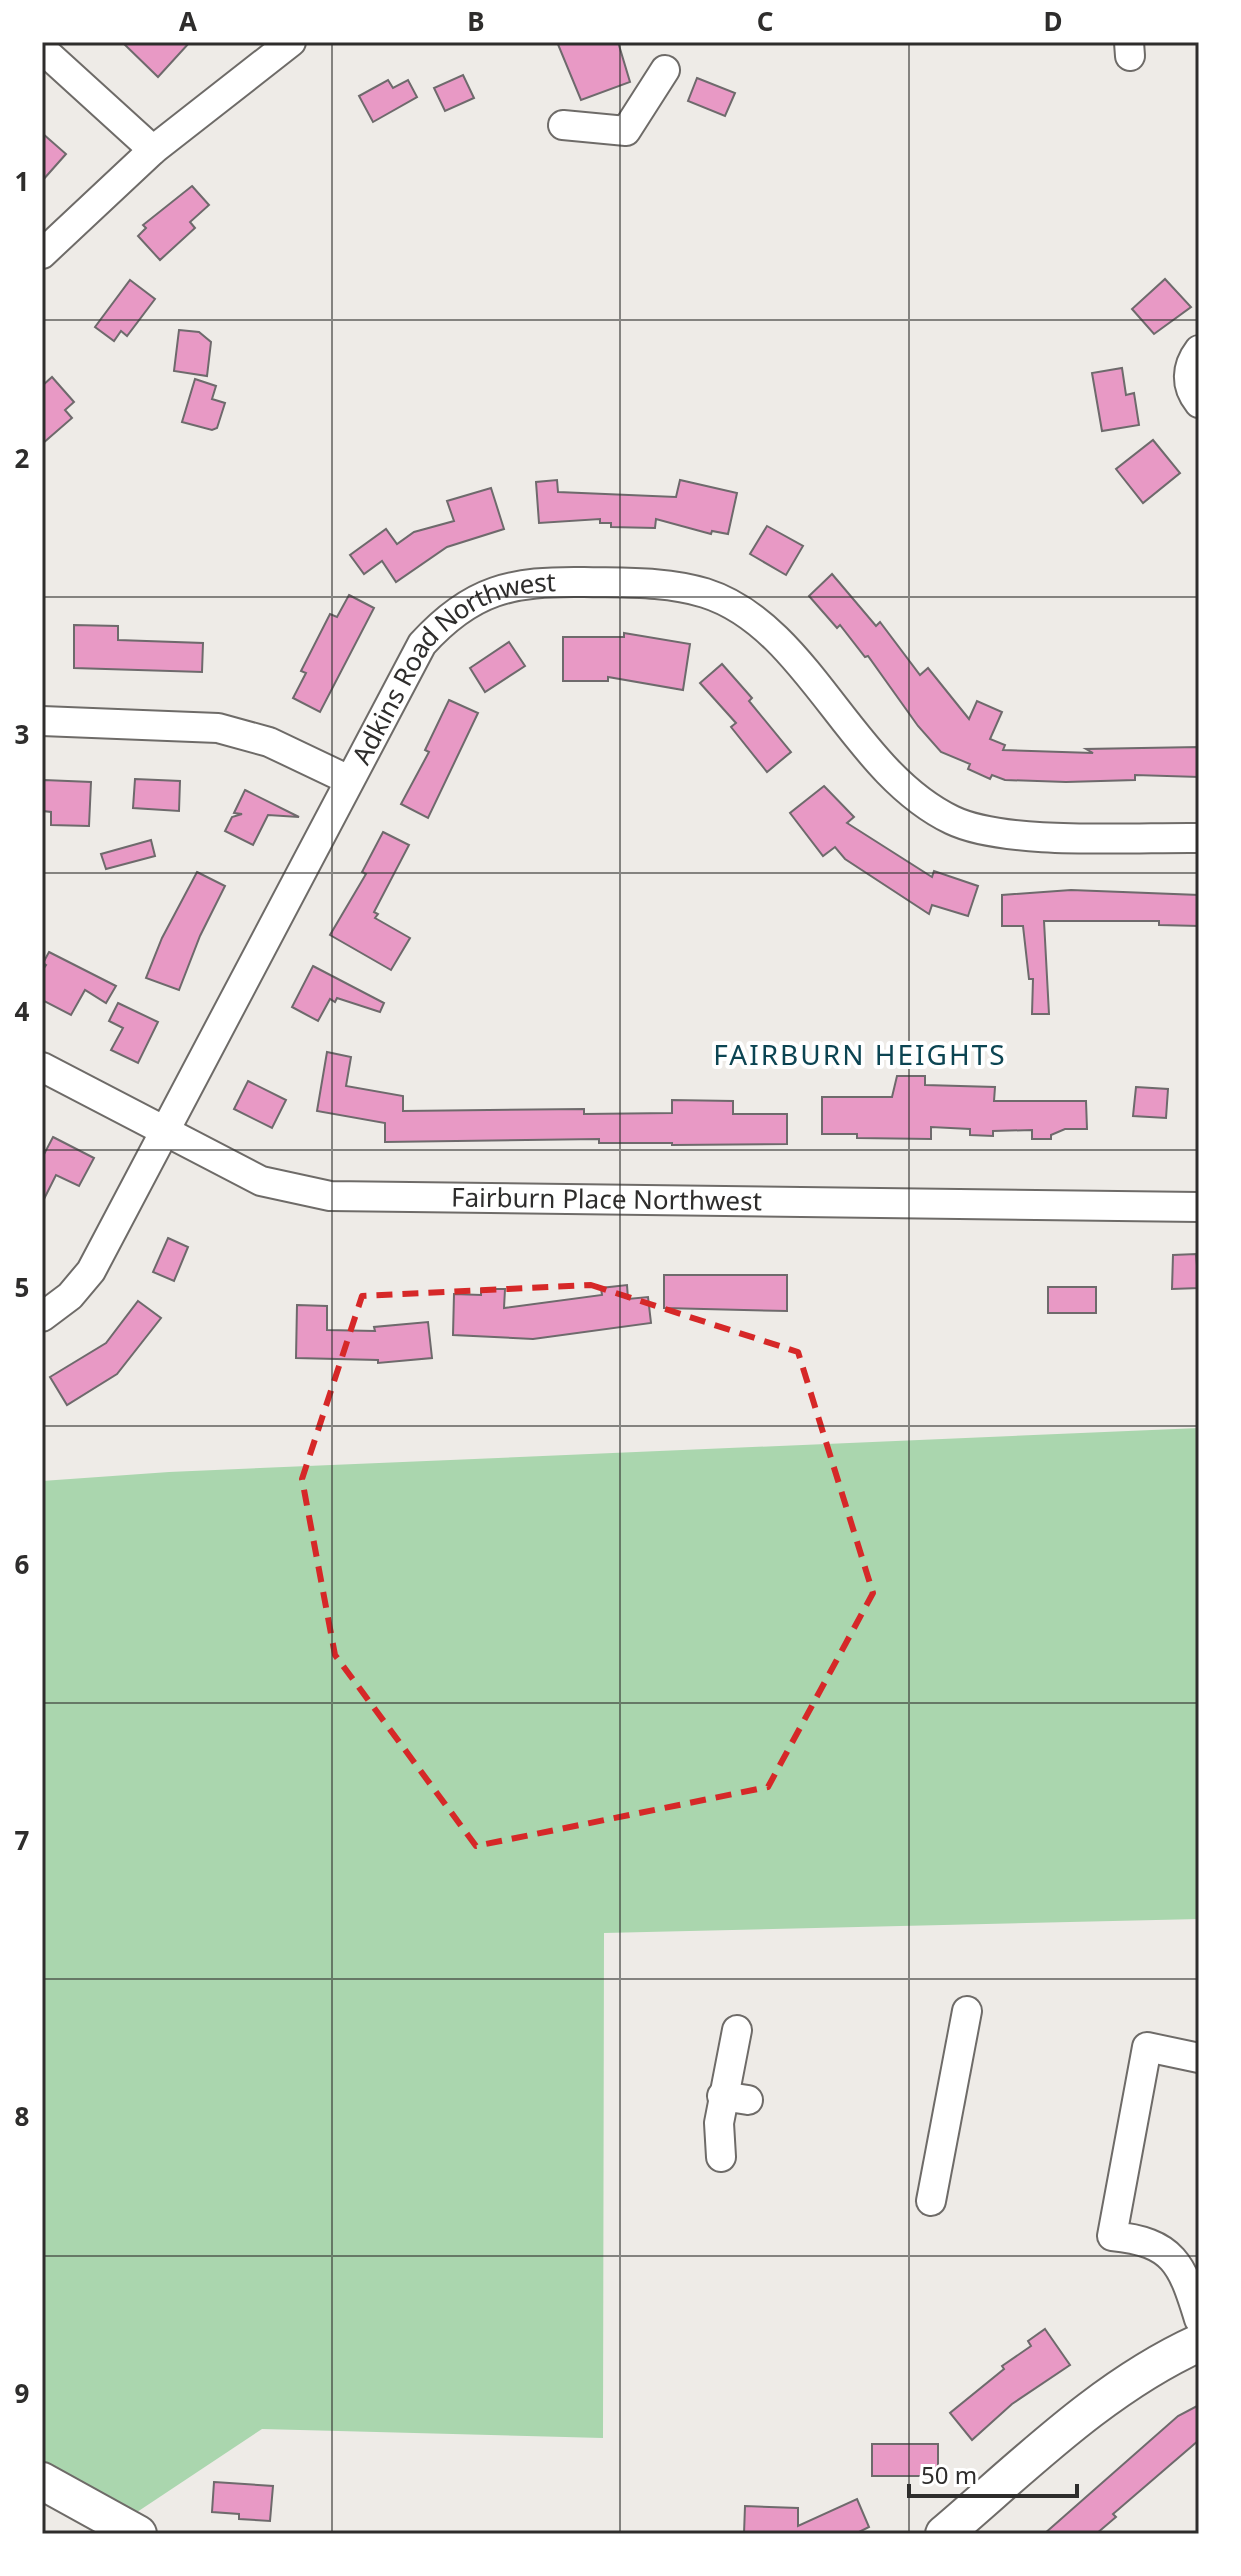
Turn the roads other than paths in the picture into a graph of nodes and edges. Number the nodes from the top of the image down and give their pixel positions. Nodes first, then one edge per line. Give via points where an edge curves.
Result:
1 (291, 42) edge
2 (42, 49) edge
3 (665, 70) dead end
4 (563, 125) dead end
5 (153, 150) junction
6 (42, 254) edge
7 (1199, 350) edge
8 (1199, 403) edge
9 (42, 721) edge
10 (349, 780) junction
11 (1199, 838) edge
12 (42, 1067) edge
13 (165, 1132) junction
14 (1199, 1207) edge
15 (42, 1317) edge
16 (967, 2011) dead end
17 (737, 2030) dead end
18 (1199, 2058) edge
19 (721, 2157) dead end
20 (931, 2201) dead end
21 (1199, 2319) edge
22 (1199, 2343) edge
23 (42, 2481) edge
24 (128, 2532) edge
25 (944, 2534) edge

1 - 5 street
2 - 5 street
3 - 4 street via 626,131
5 - 6 street
7 - 8 street via 1188,375
9 - 10 street via 218,728 269,742
10 - 11 street, Adkins Road Northwest via 422,644 444,619 475,598 540,582 656,584 705,593 769,631 895,781 923,805 956,822 1015,835
10 - 13 street, Adkins Road Northwest
12 - 13 street, Fairburn Place Northwest
13 - 14 street, Fairburn Place Northwest via 261,1181 330,1196
13 - 15 street, Adkins Road Northwest via 91,1271
16 - 20 street via 936,2136
17 - 19 street via 735,2098 719,2123
18 - 21 street via 1147,2047 1124,2106 1113,2167 1112,2236 1143,2239 1169,2253 1184,2272
22 - 25 main road via 1112,2392
23 - 24 main road

